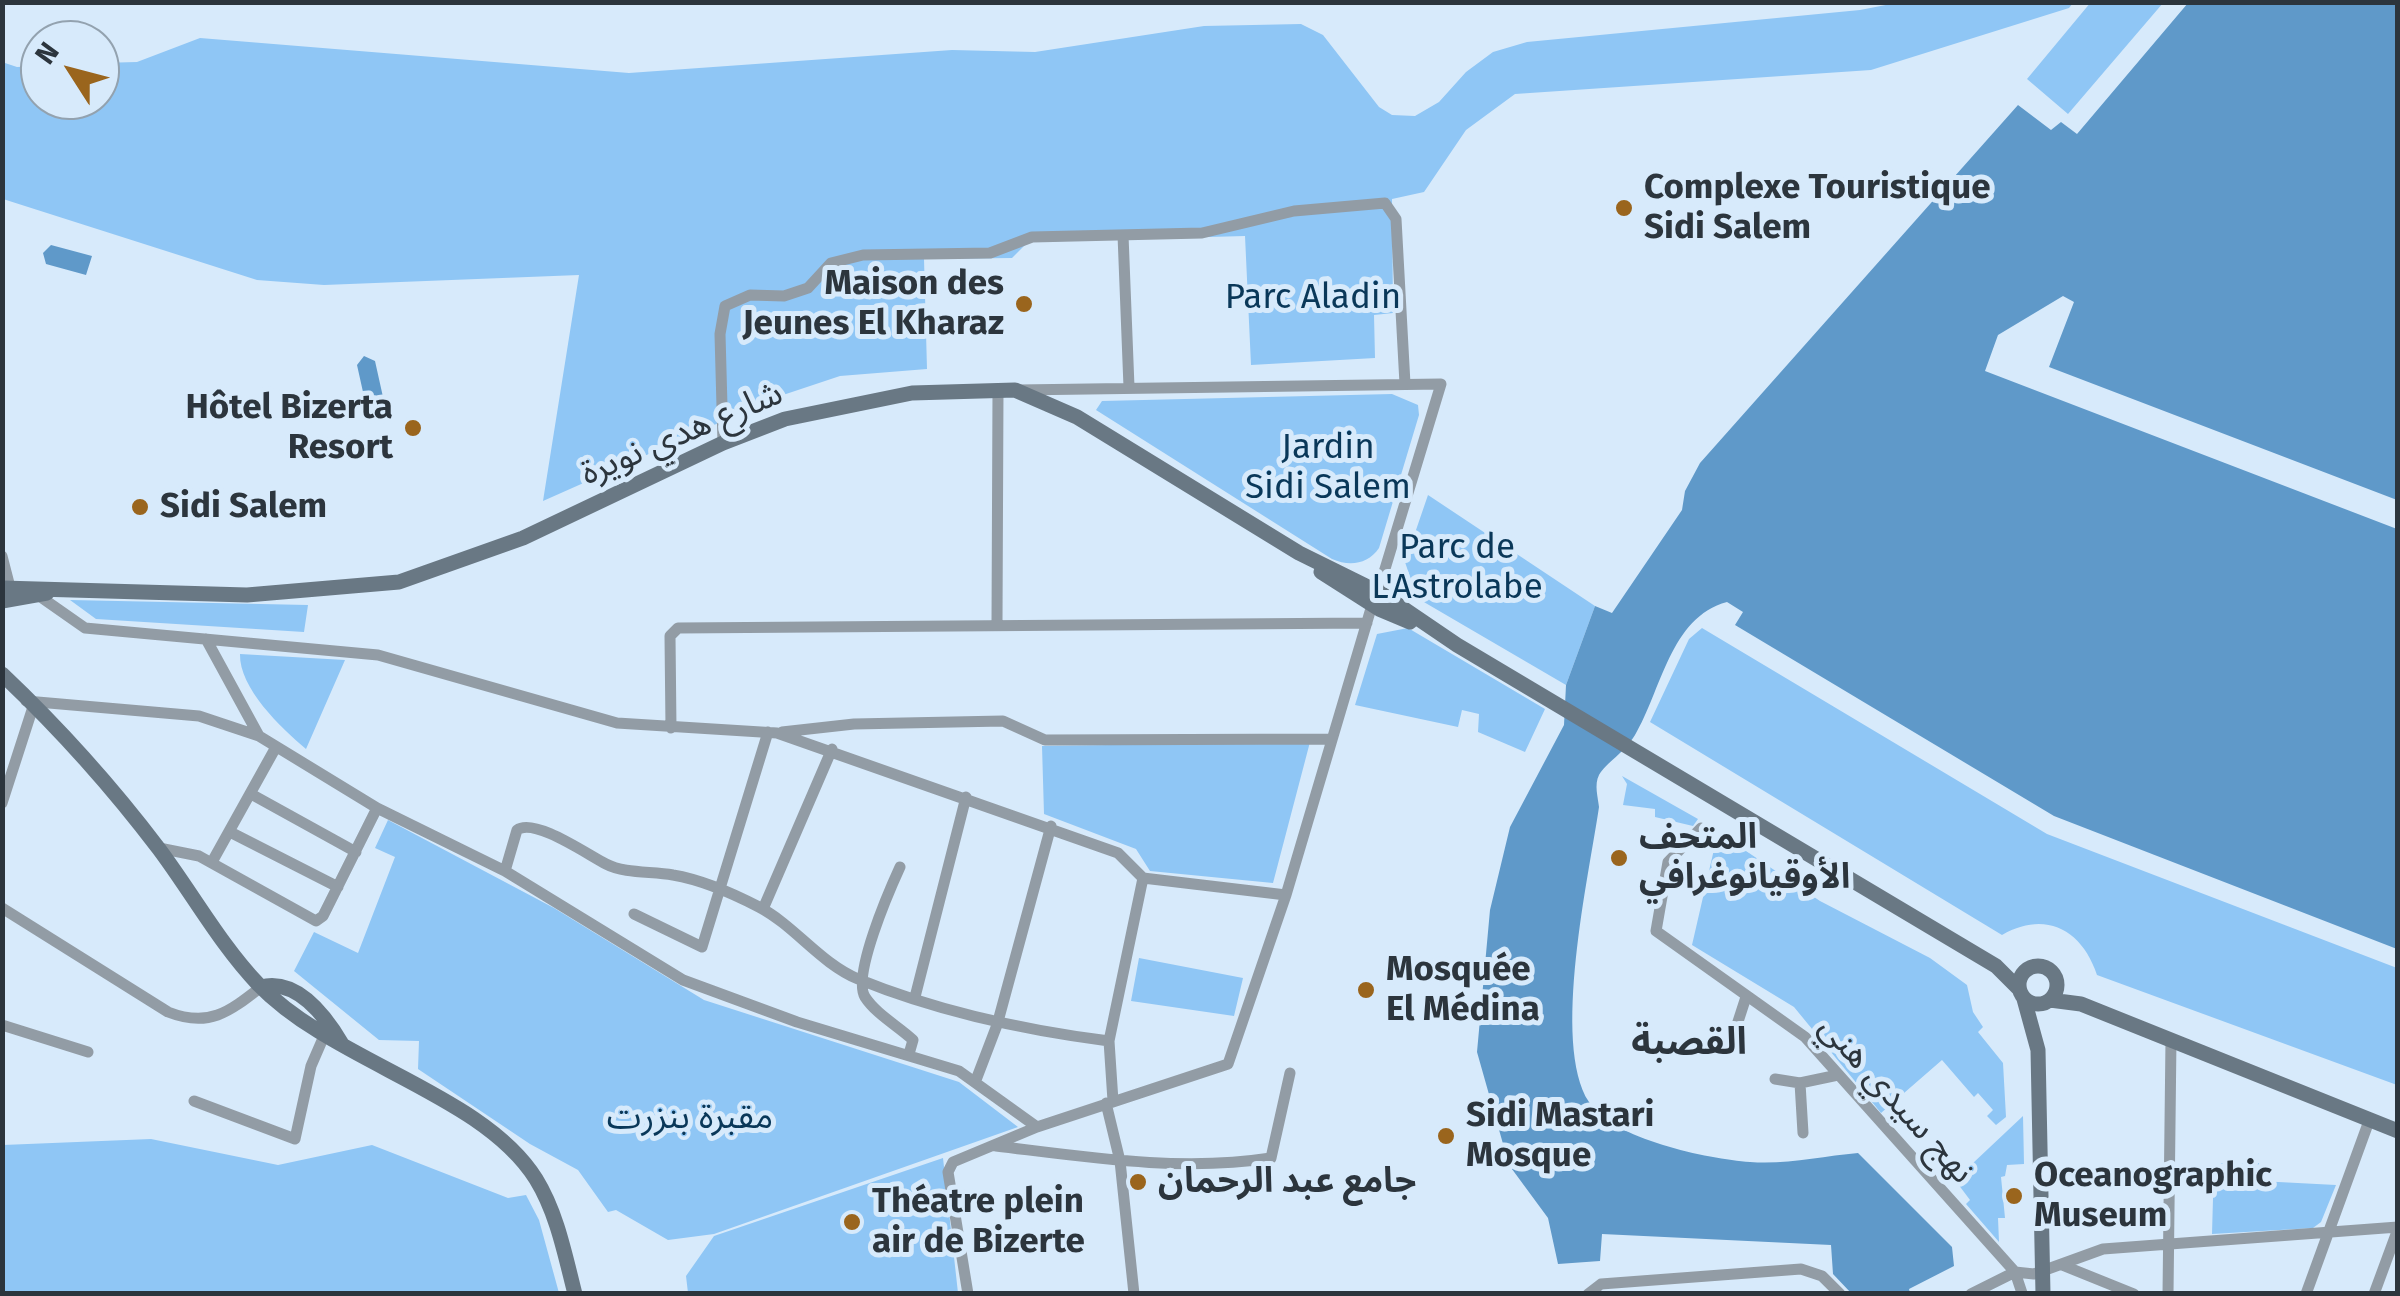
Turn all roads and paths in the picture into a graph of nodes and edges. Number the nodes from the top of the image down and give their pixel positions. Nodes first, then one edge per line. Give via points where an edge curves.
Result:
1 (1123, 235) junction
2 (1405, 384) junction
3 (1129, 388) junction
4 (998, 390) junction
5 (1016, 390) junction
6 (723, 443) junction
7 (3, 562) edge
8 (32, 591) junction
9 (7, 594) edge
10 (1372, 596) junction
11 (997, 622) junction
12 (1366, 623) junction
13 (206, 640) junction
14 (5, 682) edge
15 (27, 701) junction
16 (672, 728) junction
17 (773, 732) junction
18 (259, 736) junction
19 (1332, 739) junction
20 (276, 747) junction
21 (832, 749) junction
22 (250, 794) junction
23 (966, 797) junction
24 (2, 804) edge
25 (378, 808) junction
26 (1052, 826) junction
27 (1701, 828) dead end
28 (230, 832) junction
29 (158, 848) junction
30 (356, 852) junction
31 (212, 862) junction
32 (900, 867) dead end
33 (506, 871) junction
34 (1143, 878) junction
35 (338, 887) junction
36 (719, 888) junction
37 (1286, 896) junction
38 (2, 908) edge
39 (764, 909) junction
40 (634, 914) dead end
41 (1996, 966) junction
42 (2026, 970) junction
43 (2056, 978) junction
44 (861, 980) junction
45 (261, 986) junction
46 (2022, 994) junction
47 (915, 997) junction
48 (1746, 997) junction
49 (2050, 1001) junction
50 (2081, 1004) junction
51 (2, 1025) edge
52 (997, 1025) junction
53 (1714, 1035) dead end
54 (324, 1036) junction
55 (2171, 1039) junction
56 (1110, 1040) junction
57 (344, 1048) junction
58 (2038, 1050) junction
59 (88, 1052) dead end
60 (909, 1054) junction
61 (1290, 1073) dead end
62 (1838, 1075) junction
63 (976, 1080) junction
64 (1776, 1080) dead end
65 (1800, 1082) junction
66 (194, 1101) dead end
67 (1109, 1102) junction
68 (2369, 1120) junction
69 (1037, 1127) junction
70 (2398, 1131) edge
71 (1804, 1132) dead end
72 (992, 1146) junction
73 (1120, 1161) junction
74 (2398, 1228) edge
75 (2330, 1232) junction
76 (2168, 1246) junction
77 (2062, 1265) junction
78 (2014, 1272) junction
79 (2038, 1273) junction
80 (2099, 1287) edge
81 (2021, 1293) edge
82 (576, 1294) edge
83 (968, 1294) edge
84 (1134, 1294) edge
85 (1588, 1294) edge
86 (1840, 1294) edge
87 (1971, 1294) edge
88 (2042, 1294) edge
89 (2134, 1294) edge
90 (2168, 1294) edge
91 (2306, 1294) edge
92 (2374, 1294) edge

1 - 2 street via 1202,232 1294,211 1384,203 1396,219
1 - 3 street
1 - 6 street via 1032,237 990,254 862,255 831,262 808,288 784,296 750,295 725,306
2 - 3 street
2 - 10 street via 1441,384
3 - 5 street
4 - 5 main road, شارع هدي نويرة
4 - 6 main road, شارع هدي نويرة via 912,392 847,403
4 - 11 street
5 - 10 main road, شارع هدي نويرة via 1077,417
6 - 8 main road, شارع هدي نويرة via 523,538 399,582 247,595
7 - 9 street
8 - 9 main road, شارع هدي نويرة
8 - 13 street via 85,628
10 - 12 street
10 - 41 main road, شارع هدي نويرة
11 - 12 street
11 - 16 street via 678,628 670,636
12 - 19 street
13 - 16 street via 378,656 617,723
13 - 18 street
14 - 15 main road
15 - 18 street via 199,716
15 - 24 street
15 - 29 main road
16 - 17 street
17 - 19 street via 1003,721 1045,740
17 - 21 street
17 - 36 street
18 - 20 street
19 - 37 street
20 - 22 street
20 - 25 street
21 - 23 street
21 - 39 street
22 - 28 street
22 - 30 street
23 - 26 street
23 - 47 street
25 - 30 street
25 - 33 street
26 - 34 street via 1118,852
26 - 52 street
27 - 48 street, نهج سيدي هني via 1668,862 1656,932
28 - 31 street
28 - 35 street
29 - 31 street
29 - 45 main road
30 - 35 street
31 - 35 street via 316,920
32 - 44 street
33 - 36 street via 522,826 562,838 617,868
33 - 60 street via 700,988
34 - 37 street
34 - 56 street
36 - 39 street
36 - 40 street via 701,948
37 - 67 street via 1228,1064
38 - 45 street via 186,1019 224,1017
39 - 44 street
41 - 42 main road
41 - 46 main road
42 - 43 main road via 2046,968
42 - 46 main road
43 - 49 main road
43 - 50 main road
44 - 47 street
44 - 60 street via 868,1001 913,1040
45 - 54 main road
45 - 57 main road via 282,986 307,1001
46 - 49 main road via 2036,1004
46 - 58 main road
47 - 52 street
48 - 53 street via 1734,1034
48 - 62 street, نهج سيدي هني via 1796,1029
49 - 50 main road
49 - 58 main road
50 - 55 main road
51 - 59 street
52 - 56 street
52 - 63 street
54 - 57 main road
54 - 66 street via 295,1138
55 - 68 main road
55 - 76 street
56 - 67 street
57 - 82 main road via 474,1119 514,1150 548,1201
58 - 79 main road
60 - 63 street
61 - 73 street via 1271,1158 1229,1164
62 - 65 street
62 - 78 street, نهج سيدي هني
63 - 69 street
64 - 65 street
65 - 71 street
67 - 69 street
67 - 73 street
68 - 70 main road
68 - 75 street
69 - 72 street
72 - 73 street
72 - 83 street via 953,1162 948,1172
73 - 84 street
74 - 75 street
74 - 92 street
75 - 76 street
75 - 91 street
76 - 77 street via 2104,1249
76 - 90 street
77 - 79 street
77 - 80 street
78 - 79 street
78 - 81 street, نهج سيدي هني
78 - 87 street
79 - 81 street
79 - 88 main road
80 - 89 street
85 - 86 street via 1601,1284 1801,1269 1822,1276

